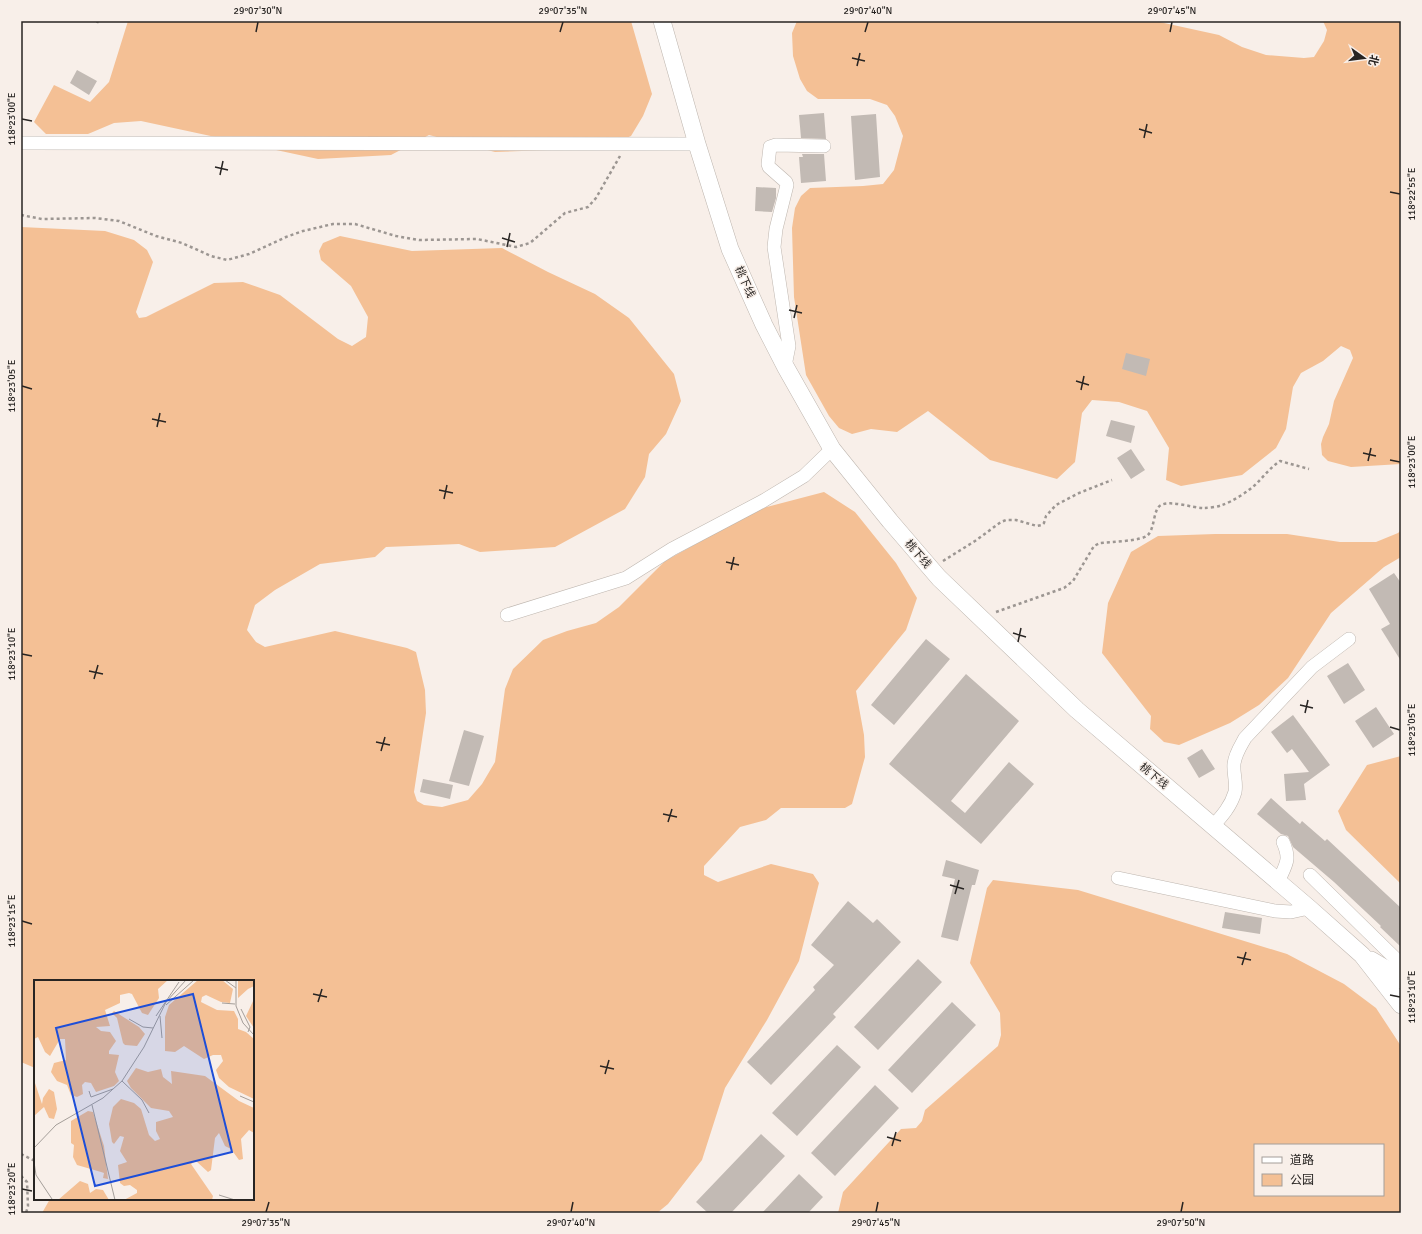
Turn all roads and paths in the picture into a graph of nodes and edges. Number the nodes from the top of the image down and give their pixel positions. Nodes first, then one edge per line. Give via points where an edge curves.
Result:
1 (662, 21) edge
2 (21, 143) edge
3 (696, 144) junction
4 (824, 146) dead end
5 (625, 152) dead end
6 (21, 216) edge
7 (785, 366) junction
8 (832, 450) junction
9 (1310, 469) dead end
10 (1112, 480) dead end
11 (931, 569) junction
12 (507, 615) dead end
13 (981, 618) junction
14 (1349, 639) dead end
15 (1213, 826) junction
16 (1283, 842) dead end
17 (1310, 875) dead end
18 (1118, 878) dead end
19 (1278, 882) junction
20 (1309, 908) junction
21 (1362, 954) junction
22 (1401, 964) edge
23 (1401, 980) edge
24 (1401, 1005) edge
25 (21, 1154) edge
26 (34, 1160) edge
27 (21, 1176) edge
28 (26, 1213) edge

1 - 3 main road, 桃下线
2 - 3 street
3 - 7 main road, 桃下线 via 730,249
4 - 7 street via 776,145 769,150 769,168 787,185 774,247 789,346
5 - 6 path via 620,155 596,198 588,207 565,213 530,243 516,247 477,239 419,240 355,224 333,224 286,236 249,254 228,260 119,221
7 - 8 main road, 桃下线
8 - 11 main road, 桃下线
8 - 12 street via 804,476 763,501 672,549 626,578
9 - 13 path via 1280,461 1255,486 1222,505 1204,508 1168,503 1162,505 1158,507 1148,535 1141,539 1094,546 1073,581 1064,588
10 - 11 path via 1079,492 1056,505 1042,525 1016,520 1000,522
11 - 13 main road, 桃下线
13 - 15 main road, 桃下线 via 1077,710
14 - 15 street via 1312,667 1245,738 1234,764 1235,790 1232,800
15 - 19 main road, 桃下线
16 - 19 street via 1288,858
17 - 22 street
18 - 20 street via 1275,911 1291,912
19 - 20 main road, 桃下线
20 - 21 main road, 桃下线
21 - 23 main road
21 - 24 main road
25 - 26 path
27 - 28 path via 27,1182

